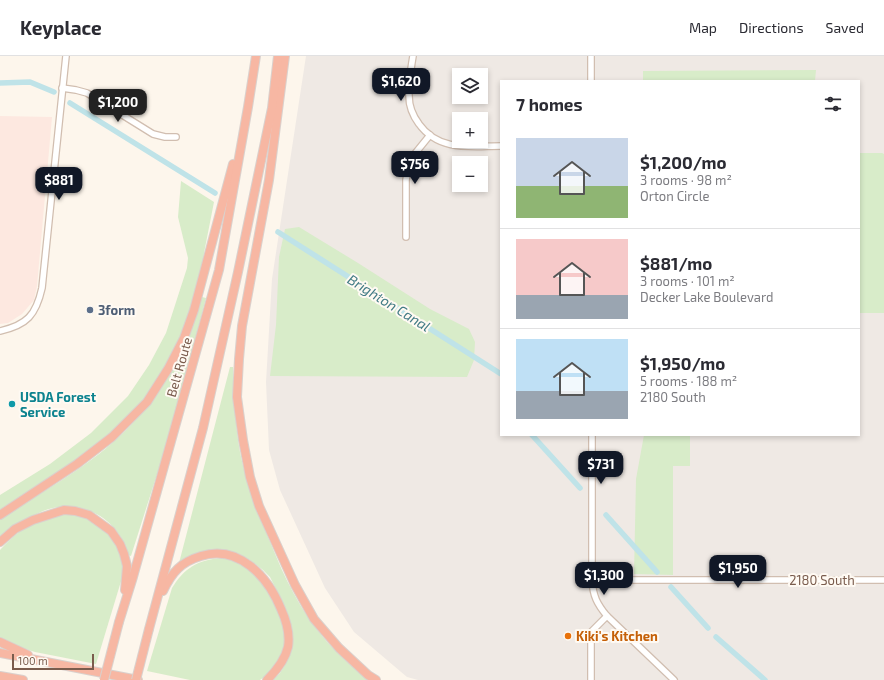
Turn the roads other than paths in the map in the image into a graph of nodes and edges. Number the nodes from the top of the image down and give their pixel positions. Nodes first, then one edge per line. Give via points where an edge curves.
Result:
1 (66, 56) edge
2 (256, 56) edge
3 (278, 56) edge
4 (285, 56) edge
5 (412, 56) edge
6 (591, 56) edge
7 (591, 80) edge
8 (62, 88) junction
9 (248, 107) junction
10 (430, 135) junction
11 (176, 137) dead end
12 (500, 146) edge
13 (406, 237) dead end
14 (0, 331) edge
15 (592, 436) edge
16 (0, 514) edge
17 (0, 542) edge
18 (592, 580) junction
19 (884, 580) edge
20 (124, 605) junction
21 (153, 612) junction
22 (607, 616) junction
23 (0, 642) edge
24 (0, 653) edge
25 (42, 662) junction
26 (0, 676) edge
27 (23, 680) edge
28 (104, 680) edge
29 (137, 680) edge
30 (267, 680) edge
31 (376, 680) edge
32 (591, 680) edge
33 (674, 680) edge

1 - 8 street
2 - 9 highway, Belt Route
3 - 21 highway via 272,108 240,264 203,428
4 - 31 highway via 269,180 242,326 237,397 243,440 259,506 295,585 314,619 368,676
5 - 10 street via 410,104 418,122
6 - 7 street
8 - 11 street via 87,93 154,134
8 - 14 street via 39,302 27,319 16,327
9 - 16 highway via 194,310 184,338 168,369 147,402 112,437 77,464
9 - 20 highway, Belt Route via 219,270
10 - 12 street via 443,143 457,146
10 - 13 street via 413,156 408,168
15 - 18 street
17 - 20 highway via 15,529 64,510 89,515 111,531 124,554 127,566
18 - 19 street, 2180 South
18 - 22 street via 595,598
20 - 28 highway, Belt Route, bridge
21 - 29 highway, bridge
21 - 30 highway via 166,584 181,565 208,553 224,553 240,559 266,581 277,598 286,621 288,647 285,657 277,671
22 - 32 street via 592,631
22 - 33 street
23 - 25 highway
24 - 25 highway
25 - 29 highway
26 - 27 highway

